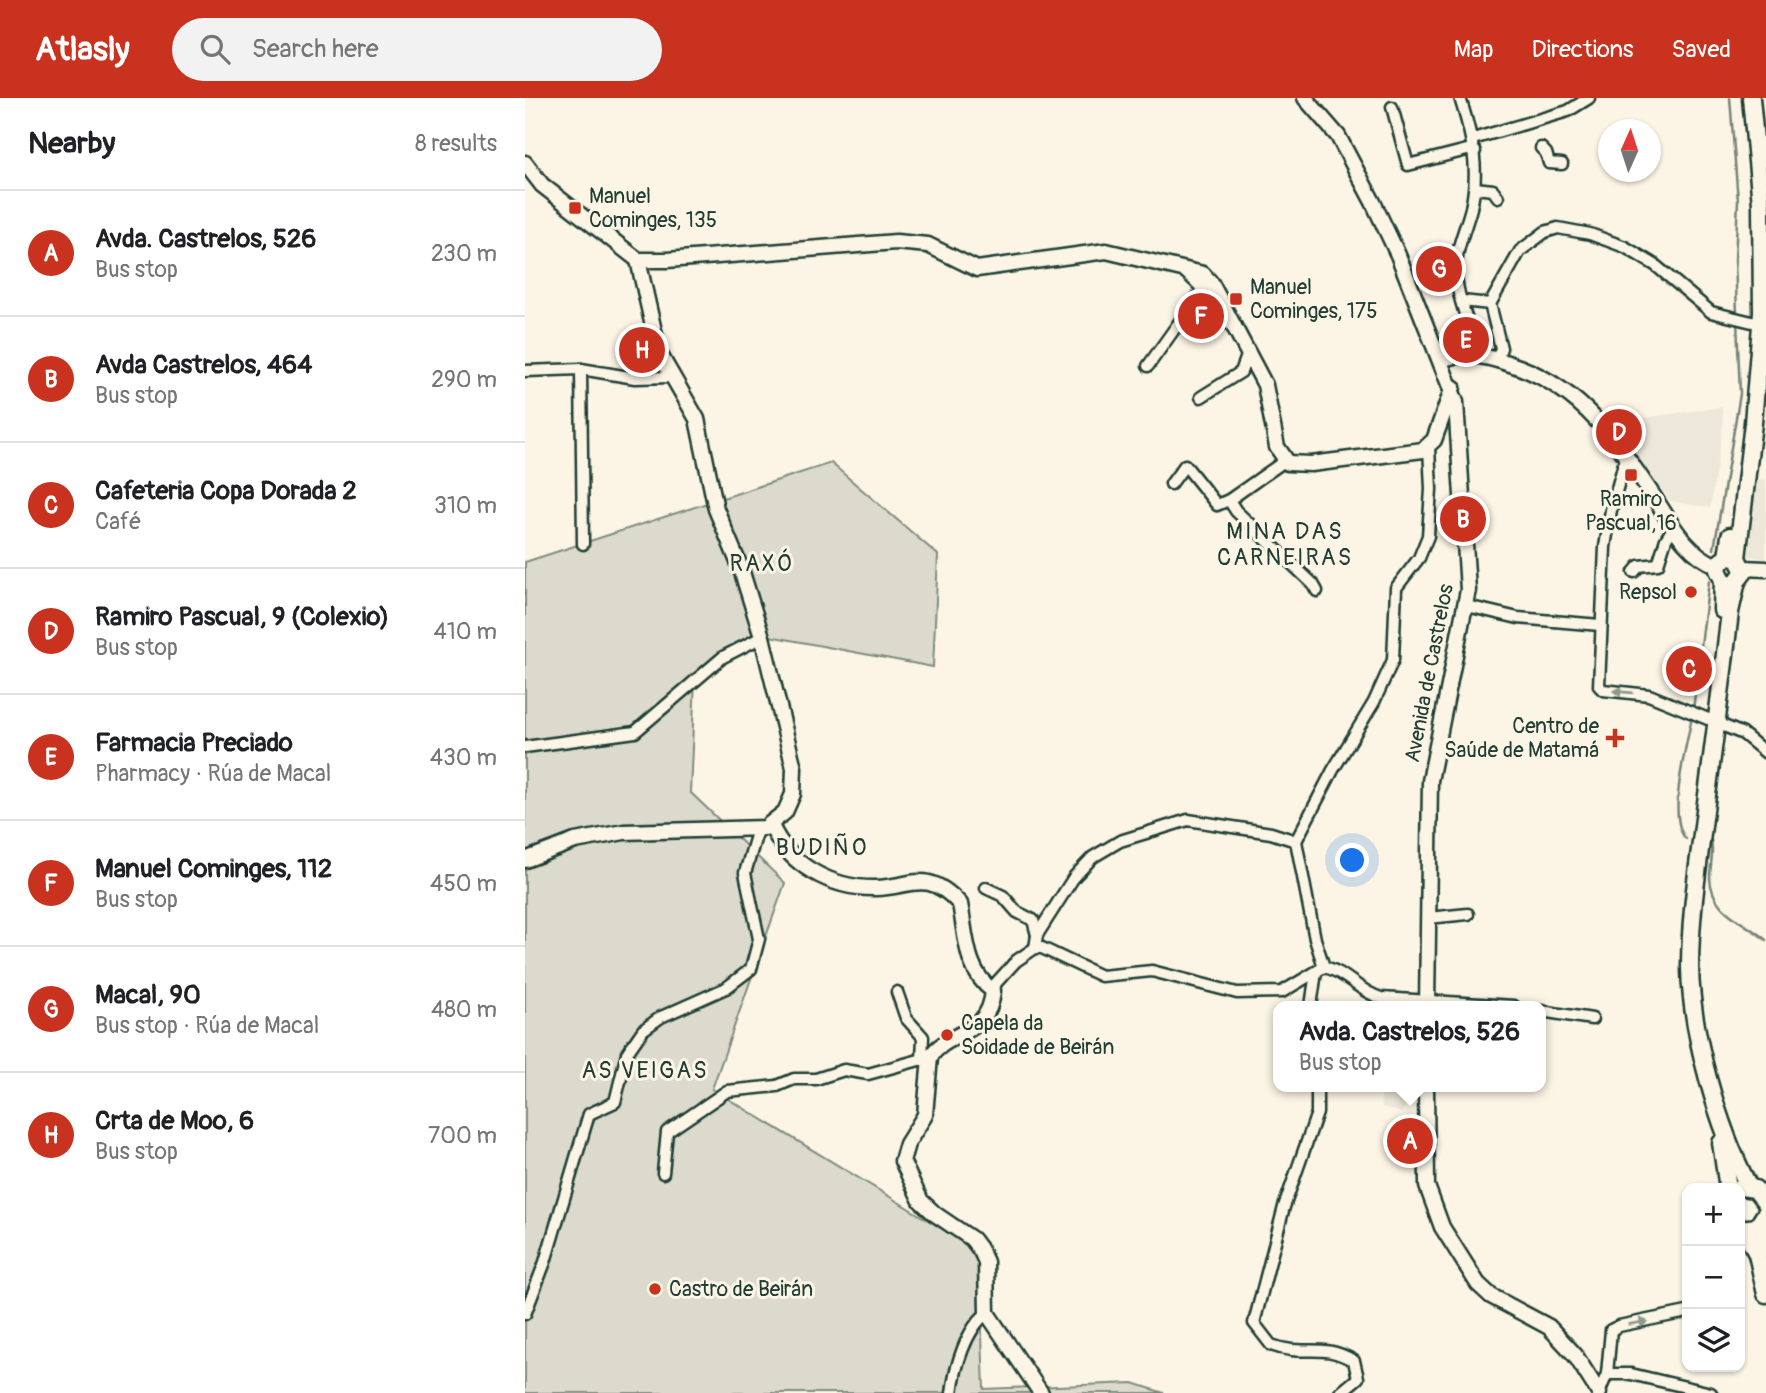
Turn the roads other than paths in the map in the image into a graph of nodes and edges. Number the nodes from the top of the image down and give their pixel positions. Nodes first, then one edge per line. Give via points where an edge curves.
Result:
1 (1305, 98) edge
2 (1460, 98) edge
3 (1588, 98) edge
4 (1742, 98) edge
5 (1751, 98) edge
6 (1392, 107) dead end
7 (1473, 139) junction
8 (1541, 148) dead end
9 (1475, 151) junction
10 (525, 163) edge
11 (1562, 164) dead end
12 (1475, 188) junction
13 (1498, 197) dead end
14 (913, 242) junction
15 (925, 253) dead end
16 (638, 260) junction
17 (1186, 268) junction
18 (1462, 301) junction
19 (1490, 304) junction
20 (1756, 322) edge
21 (1248, 353) junction
22 (1476, 354) junction
23 (1442, 359) junction
24 (1497, 359) junction
25 (1148, 366) dead end
26 (581, 369) junction
27 (525, 371) edge
28 (671, 377) junction
29 (1453, 387) junction
30 (1201, 397) dead end
31 (1429, 447) junction
32 (1626, 456) junction
33 (1286, 460) junction
34 (1171, 484) dead end
35 (1229, 500) junction
36 (1674, 527) junction
37 (583, 544) dead end
38 (1731, 568) junction
39 (1766, 569) edge
40 (1634, 572) dead end
41 (1317, 591) dead end
42 (1467, 606) junction
43 (1600, 625) junction
44 (762, 637) junction
45 (1708, 719) junction
46 (525, 747) edge
47 (1766, 753) edge
48 (765, 827) junction
49 (1296, 841) junction
50 (525, 860) edge
51 (986, 888) dead end
52 (1468, 914) dead end
53 (1428, 918) junction
54 (1037, 935) junction
55 (1035, 948) junction
56 (1320, 969) junction
57 (993, 991) junction
58 (897, 992) dead end
59 (1312, 1001) edge
60 (1406, 1001) edge
61 (1427, 1001) edge
62 (1546, 1012) edge
63 (1592, 1019) dead end
64 (926, 1059) junction
65 (1317, 1092) edge
66 (1426, 1092) edge
67 (663, 1173) dead end
68 (1727, 1183) edge
69 (1742, 1183) edge
70 (1745, 1189) edge
71 (1766, 1203) edge
72 (1764, 1218) edge
73 (1745, 1228) edge
74 (1745, 1234) edge
75 (1766, 1248) edge
76 (1766, 1294) edge
77 (987, 1313) junction
78 (1682, 1313) edge
79 (525, 1314) edge
80 (1607, 1374) junction
81 (952, 1393) edge
82 (1041, 1393) edge
83 (1340, 1393) edge
84 (1599, 1393) edge
85 (1711, 1393) edge

1 - 23 street, Avenida de Castrelos via 1338,136 1359,173
2 - 7 street
3 - 7 street via 1568,111
4 - 20 main road
5 - 20 main road via 1761,204
6 - 9 street via 1408,164
7 - 9 street
8 - 11 street via 1549,163
9 - 12 street
10 - 16 street via 542,185
12 - 13 street via 1493,190
12 - 18 street via 1455,269
14 - 15 street
14 - 16 street
14 - 17 street via 942,250 977,269 1097,250
16 - 28 street via 650,326
17 - 21 street via 1203,274 1211,283
17 - 25 street via 1203,289
18 - 19 street
18 - 22 street
19 - 20 street via 1520,251 1558,228 1625,247 1655,265 1711,312
19 - 24 street via 1501,348
20 - 38 main road
21 - 30 street via 1241,372
21 - 33 street via 1266,389 1277,447
22 - 23 street
22 - 24 street
23 - 29 street, Avenida de Castrelos
24 - 32 street via 1564,389 1595,417
26 - 27 street
26 - 28 street via 635,378
26 - 37 street
28 - 44 street via 697,419 716,509
29 - 31 street
29 - 42 street, Avenida de Castrelos via 1463,482
31 - 33 street via 1311,464
31 - 49 street via 1429,536 1396,588 1393,660
32 - 36 street
32 - 43 street via 1611,510
33 - 35 street
34 - 35 street via 1185,465 1217,505
35 - 41 street
36 - 38 street via 1694,551
36 - 40 street via 1658,564 1639,566
38 - 39 street
38 - 45 main road
42 - 43 street via 1518,618
42 - 53 street, Avenida de Castrelos via 1431,772
45 -> 43 street via 1649,695 1600,688
44 - 46 street via 723,657 635,732
44 - 48 street via 794,768 790,804
45 - 47 street via 1743,734
45 - 68 main road via 1682,968 1689,1034 1724,1155
45 - 69 main road via 1690,968 1703,1060
48 - 50 street via 624,832 575,841
48 - 57 street via 796,862 815,873 871,888 922,881 957,900 972,962
48 - 79 street via 745,873 759,939 751,969 726,988 661,1017 631,1045 615,1102 589,1115
49 - 54 street via 1188,820 1120,841 1093,857 1074,877
49 - 56 street
51 - 54 street via 1033,920
52 - 53 street
53 - 61 street, Avenida de Castrelos
54 - 55 street
55 - 56 street via 1101,976 1152,971 1237,993 1282,992
55 - 57 street via 1016,961
56 - 59 street
56 - 60 street via 1331,968 1373,995
57 - 64 street via 986,1015 975,1027
58 - 64 street via 907,1017 923,1037
62 - 63 street
64 - 67 street via 868,1074 844,1070 816,1079 727,1091 667,1132
64 - 77 street via 925,1115 902,1153 902,1161 921,1200 981,1251 986,1262
65 - 83 street via 1317,1113 1284,1207 1254,1323 1271,1345 1290,1351 1331,1350 1354,1362 1359,1378
66 - 84 street via 1427,1186 1441,1227 1478,1284 1491,1296 1549,1327 1575,1355
70 - 71 main road via 1760,1193
72 - 73 main road
72 - 75 main road
74 - 76 main road via 1757,1254
77 - 81 street via 972,1329
77 - 82 street
80 -> 78 street via 1608,1340 1615,1327
80 - 84 street
80 - 85 street via 1631,1374

